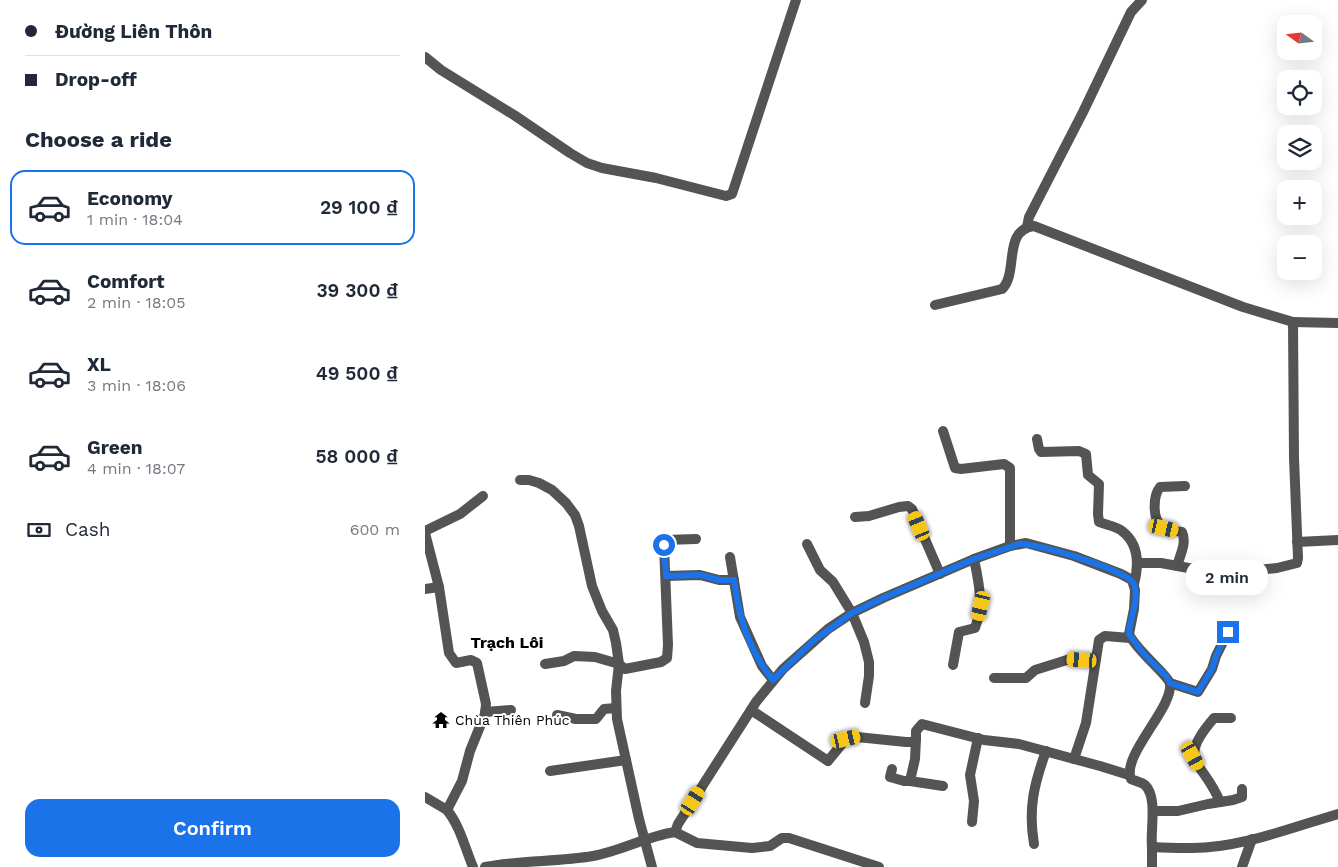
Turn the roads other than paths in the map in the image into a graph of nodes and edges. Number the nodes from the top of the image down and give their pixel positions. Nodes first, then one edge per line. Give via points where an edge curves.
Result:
1 (796, 0) edge
2 (1142, 0) edge
3 (425, 57) edge
4 (1027, 227) junction
5 (935, 305) dead end
6 (1293, 322) junction
7 (1338, 323) edge
8 (943, 431) dead end
9 (1037, 440) dead end
10 (520, 480) dead end
11 (1185, 486) dead end
12 (483, 496) dead end
13 (855, 516) dead end
14 (425, 532) edge
15 (695, 539) dead end
16 (1338, 540) edge
17 (1297, 542) junction
18 (807, 544) dead end
19 (1010, 546) junction
20 (730, 557) dead end
21 (974, 559) junction
22 (1138, 563) junction
23 (1177, 566) junction
24 (939, 574) junction
25 (666, 576) junction
26 (734, 580) junction
27 (1134, 584) junction
28 (439, 588) junction
29 (425, 589) edge
30 (852, 613) junction
31 (1228, 632) dead end
32 (1130, 638) junction
33 (1095, 661) junction
34 (545, 664) dead end
35 (619, 664) junction
36 (953, 665) dead end
37 (994, 678) dead end
38 (773, 680) junction
39 (1170, 683) junction
40 (865, 703) dead end
41 (616, 708) junction
42 (511, 710) dead end
43 (751, 710) junction
44 (485, 712) junction
45 (557, 714) dead end
46 (1231, 718) dead end
47 (978, 738) junction
48 (916, 739) junction
49 (1046, 751) junction
50 (1073, 759) junction
51 (626, 760) junction
52 (892, 769) dead end
53 (550, 771) dead end
54 (1129, 775) junction
55 (910, 781) junction
56 (943, 786) dead end
57 (1242, 789) dead end
58 (425, 797) edge
59 (1220, 802) junction
60 (447, 810) junction
61 (1153, 811) junction
62 (1338, 814) edge
63 (972, 822) dead end
64 (675, 832) junction
65 (1252, 839) junction
66 (644, 840) junction
67 (1033, 844) dead end
68 (1152, 847) junction
69 (595, 856) junction
70 (473, 867) edge
71 (485, 867) edge
72 (590, 867) edge
73 (652, 867) edge
74 (879, 867) edge
75 (1152, 867) edge
76 (1242, 867) edge

1 - 3 street via 732,194 726,196 587,162
2 - 4 street via 1131,12 1029,217
4 - 5 street via 1017,236 1008,282 1002,289
4 - 6 street via 1043,229 1243,307
6 - 7 street
6 - 17 street
8 - 19 street via 955,468 1004,464 1010,468
9 - 22 street via 1041,452 1079,450 1085,454 1088,474 1099,484 1099,522 1122,531 1135,550
10 - 35 street via 552,490 575,515 592,586 613,630
11 - 23 street via 1160,487 1155,500 1159,523 1183,535
12 - 14 street via 460,514
13 - 24 street via 869,516 909,506
14 - 28 street
15 - 25 street via 665,540
16 - 17 street
17 - 23 street via 1295,565 1236,572
18 - 30 street
19 - 21 street
19 - 27 street via 1026,543 1052,549 1121,574
20 - 26 street
21 - 24 street
21 - 36 street via 981,606 975,628 963,630 957,636
22 - 23 street
22 - 27 street
24 - 30 street
25 - 26 street via 700,575
25 - 35 street via 667,658 625,669
26 - 38 street via 740,617 762,666
27 - 32 street
28 - 29 street
28 - 44 street via 449,654 456,663 471,660 477,663
30 - 38 street via 813,641
30 - 40 street via 869,662
31 - 39 street via 1198,692
32 - 33 street via 1102,637 1097,645
32 - 39 street
33 - 37 street via 1070,659 1035,670 1026,678
33 - 50 street via 1086,723
34 - 35 street via 574,656 595,657
35 - 41 street
38 - 43 street
39 - 54 street via 1166,701 1141,742
41 - 45 street via 603,710 596,719 576,719
41 - 51 street
42 - 44 street
43 - 48 street via 828,760 846,739 857,737 906,742
43 - 64 street
44 - 60 street via 462,781
46 - 59 street via 1214,718 1195,744 1193,756
47 - 48 street via 923,724 916,730
47 - 49 street
47 - 63 street via 970,775 974,801
48 - 55 street
49 - 50 street
49 - 67 street via 1034,788 1030,822
50 - 54 street
51 - 53 street
51 - 66 street
52 - 55 street via 890,777
54 - 61 street via 1146,786
55 - 56 street
57 - 59 street via 1242,797
58 - 60 street
59 - 61 street via 1178,811
60 - 70 street
61 - 68 street
62 - 65 street
64 - 66 street
64 - 74 street via 697,842 752,848 770,846 789,838
65 - 68 street via 1211,847
65 - 76 street
66 - 69 street
66 - 73 street
68 - 75 street
69 - 71 street
69 - 72 street

